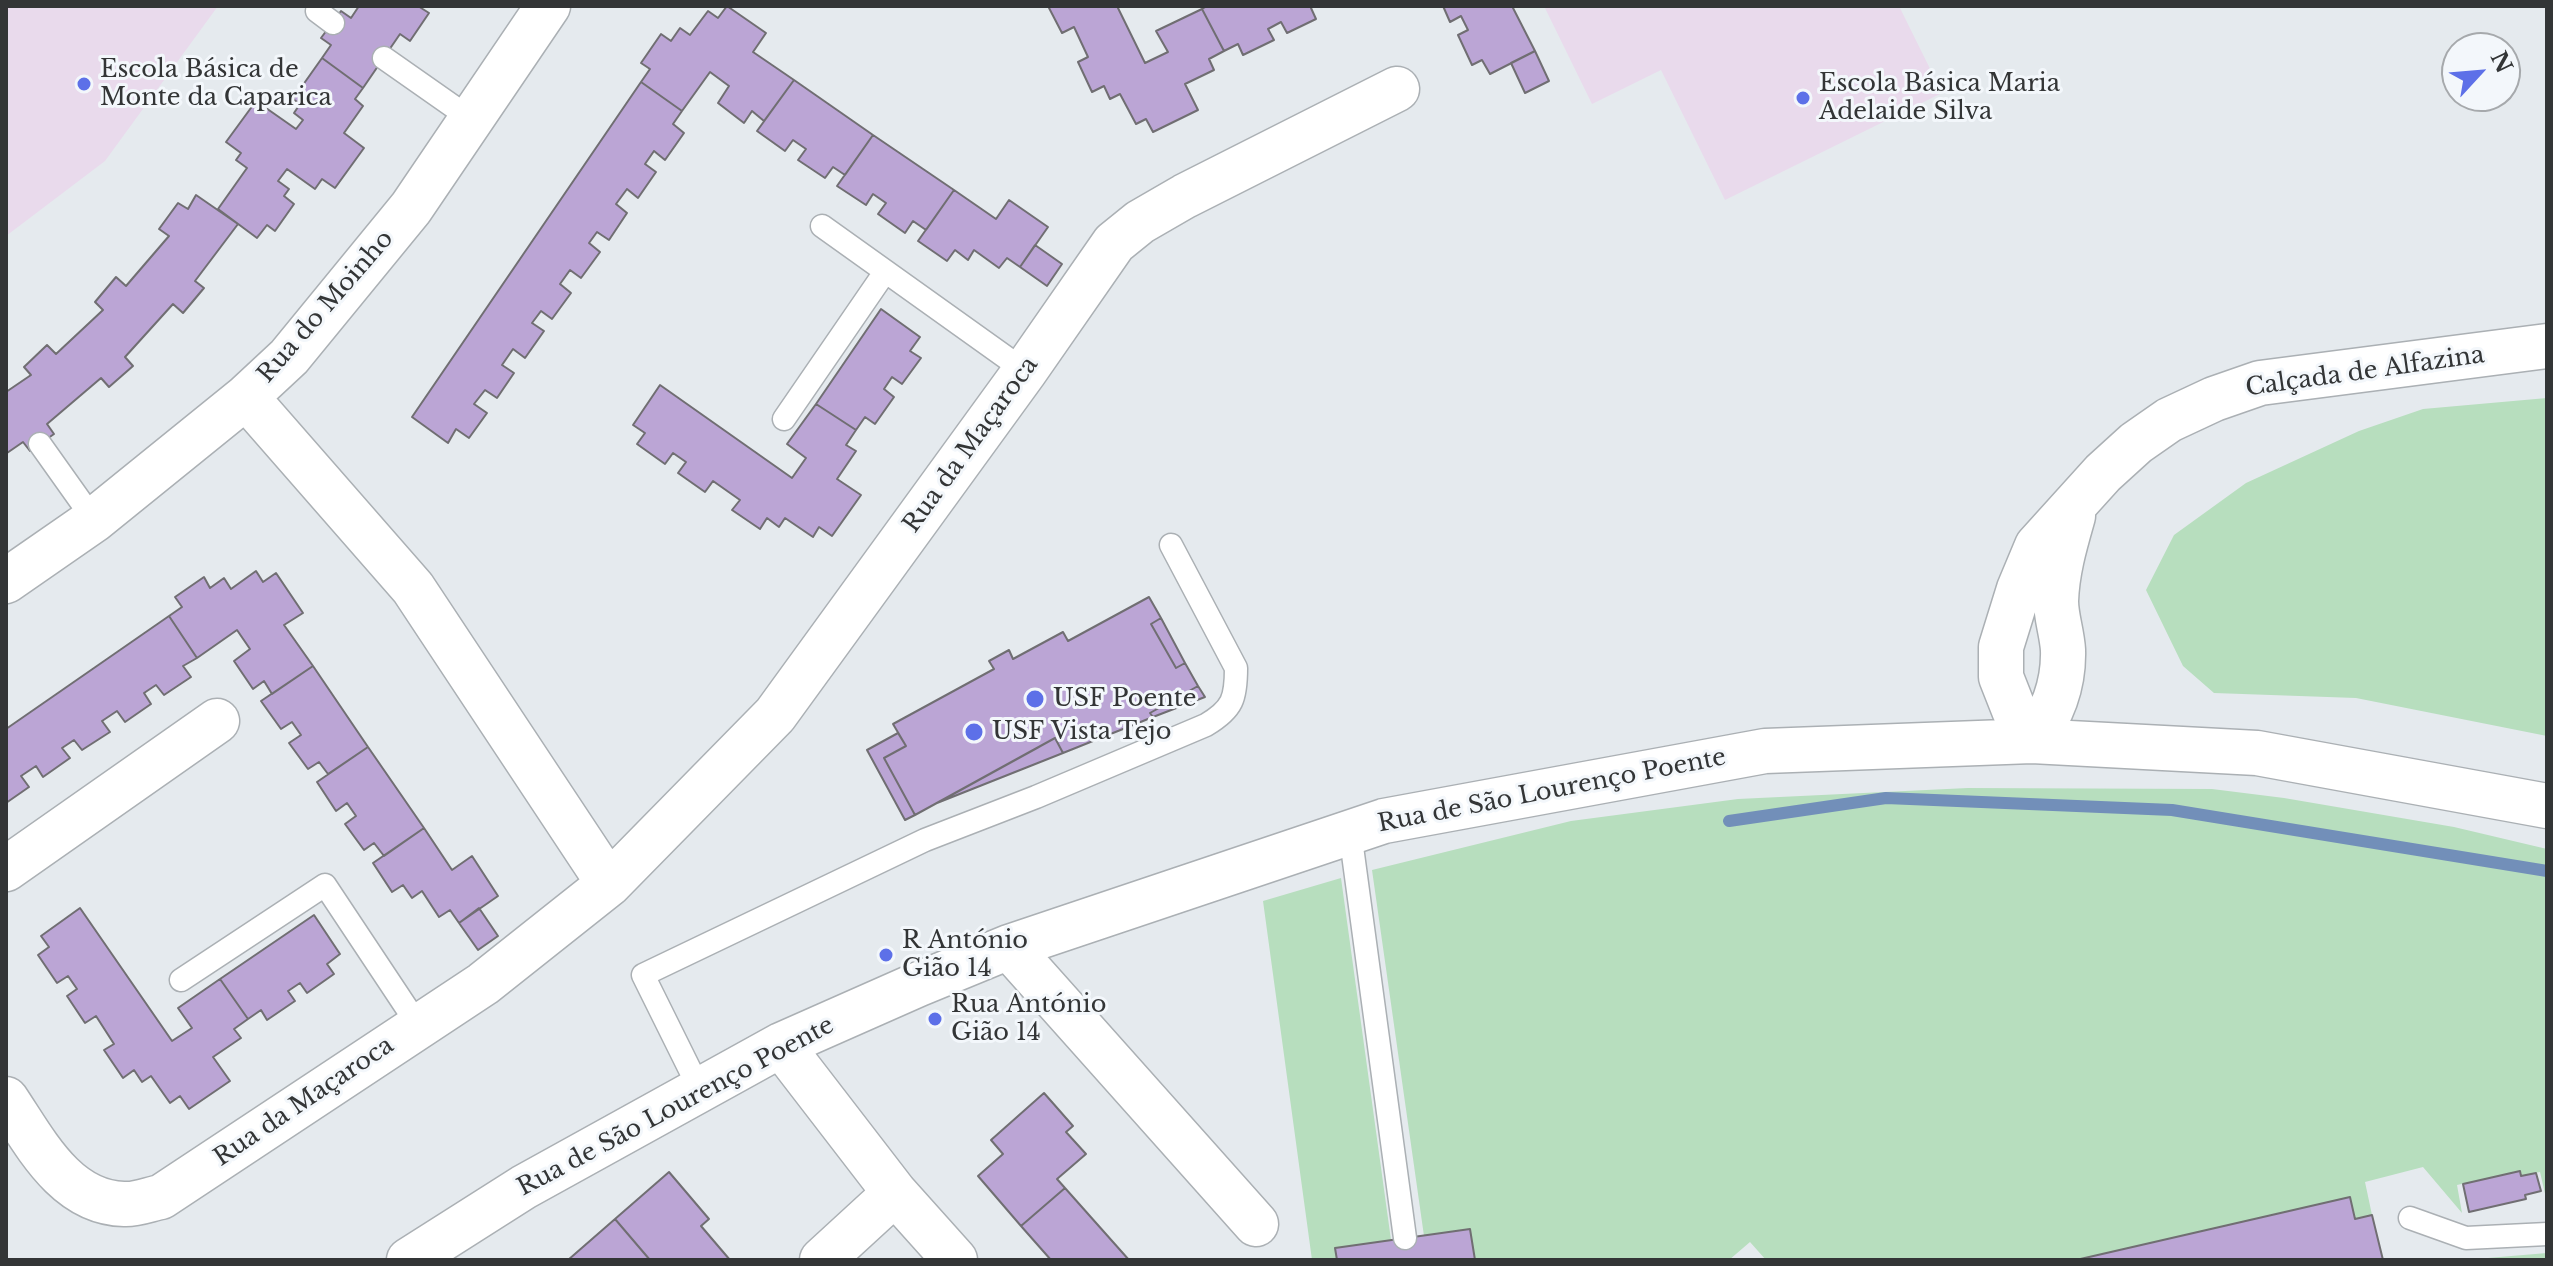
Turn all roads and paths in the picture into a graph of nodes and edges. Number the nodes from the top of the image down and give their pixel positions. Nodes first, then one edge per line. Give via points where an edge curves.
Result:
1 (548, 6) edge
2 (384, 58) dead end
3 (1397, 89) dead end
4 (471, 119) junction
5 (822, 226) dead end
6 (885, 272) junction
7 (2547, 346) edge
8 (1025, 371) junction
9 (246, 397) junction
10 (784, 419) dead end
11 (40, 444) dead end
12 (2077, 502) junction
13 (94, 520) junction
14 (1171, 545) dead end
15 (6, 581) edge
16 (217, 721) dead end
17 (2032, 741) junction
18 (2547, 806) edge
19 (1350, 832) junction
20 (6, 869) edge
21 (609, 884) junction
22 (1009, 947) junction
23 (181, 980) dead end
24 (418, 1025) junction
25 (781, 1045) junction
26 (700, 1090) junction
27 (6, 1099) edge
28 (895, 1193) junction
29 (2410, 1218) dead end
30 (1256, 1224) dead end
31 (2547, 1234) edge
32 (1405, 1238) dead end
33 (409, 1260) edge
34 (822, 1260) edge
35 (955, 1260) edge

1 - 4 street, Rua do Moinho
2 - 4 lane
3 - 8 street, Rua da Maçaroca via 1140,222 1114,243
4 - 9 street, Rua do Moinho via 396,228 289,357
5 - 6 lane
6 - 8 lane
6 - 10 lane
7 - 12 street, Calçada de Alfazina via 2260,383 2169,420 2136,443
8 - 21 street, Rua da Maçaroca via 775,715
9 - 13 street, Rua do Moinho
9 - 21 street via 413,588
11 - 13 lane
12 - 17 street, Calçada de Alfazina via 2060,560 2059,692
12 - 17 street, Calçada de Alfazina via 2037,546 2001,647 2001,677
13 - 15 street, Rua do Moinho
14 - 26 lane via 1236,668 1234,695 1223,715 925,840 643,975
16 - 20 street
17 - 18 street, Rua de São Lourenço Poente via 2257,753
17 - 19 street, Rua de São Lourenço Poente via 1765,751 1384,821
19 - 22 street, Rua de São Lourenço Poente
19 - 32 lane
21 - 24 street, Rua da Maçaroca via 483,984
22 - 25 street, Rua de São Lourenço Poente
22 - 30 street
23 - 24 lane via 325,885
24 - 27 street, Rua da Maçaroca via 190,1180 161,1197 126,1205 96,1199 71,1185
25 - 26 street, Rua de São Lourenço Poente
25 - 28 street
26 - 33 street, Rua de São Lourenço Poente via 524,1187
28 - 34 street
28 - 35 street
29 - 31 lane via 2466,1238

